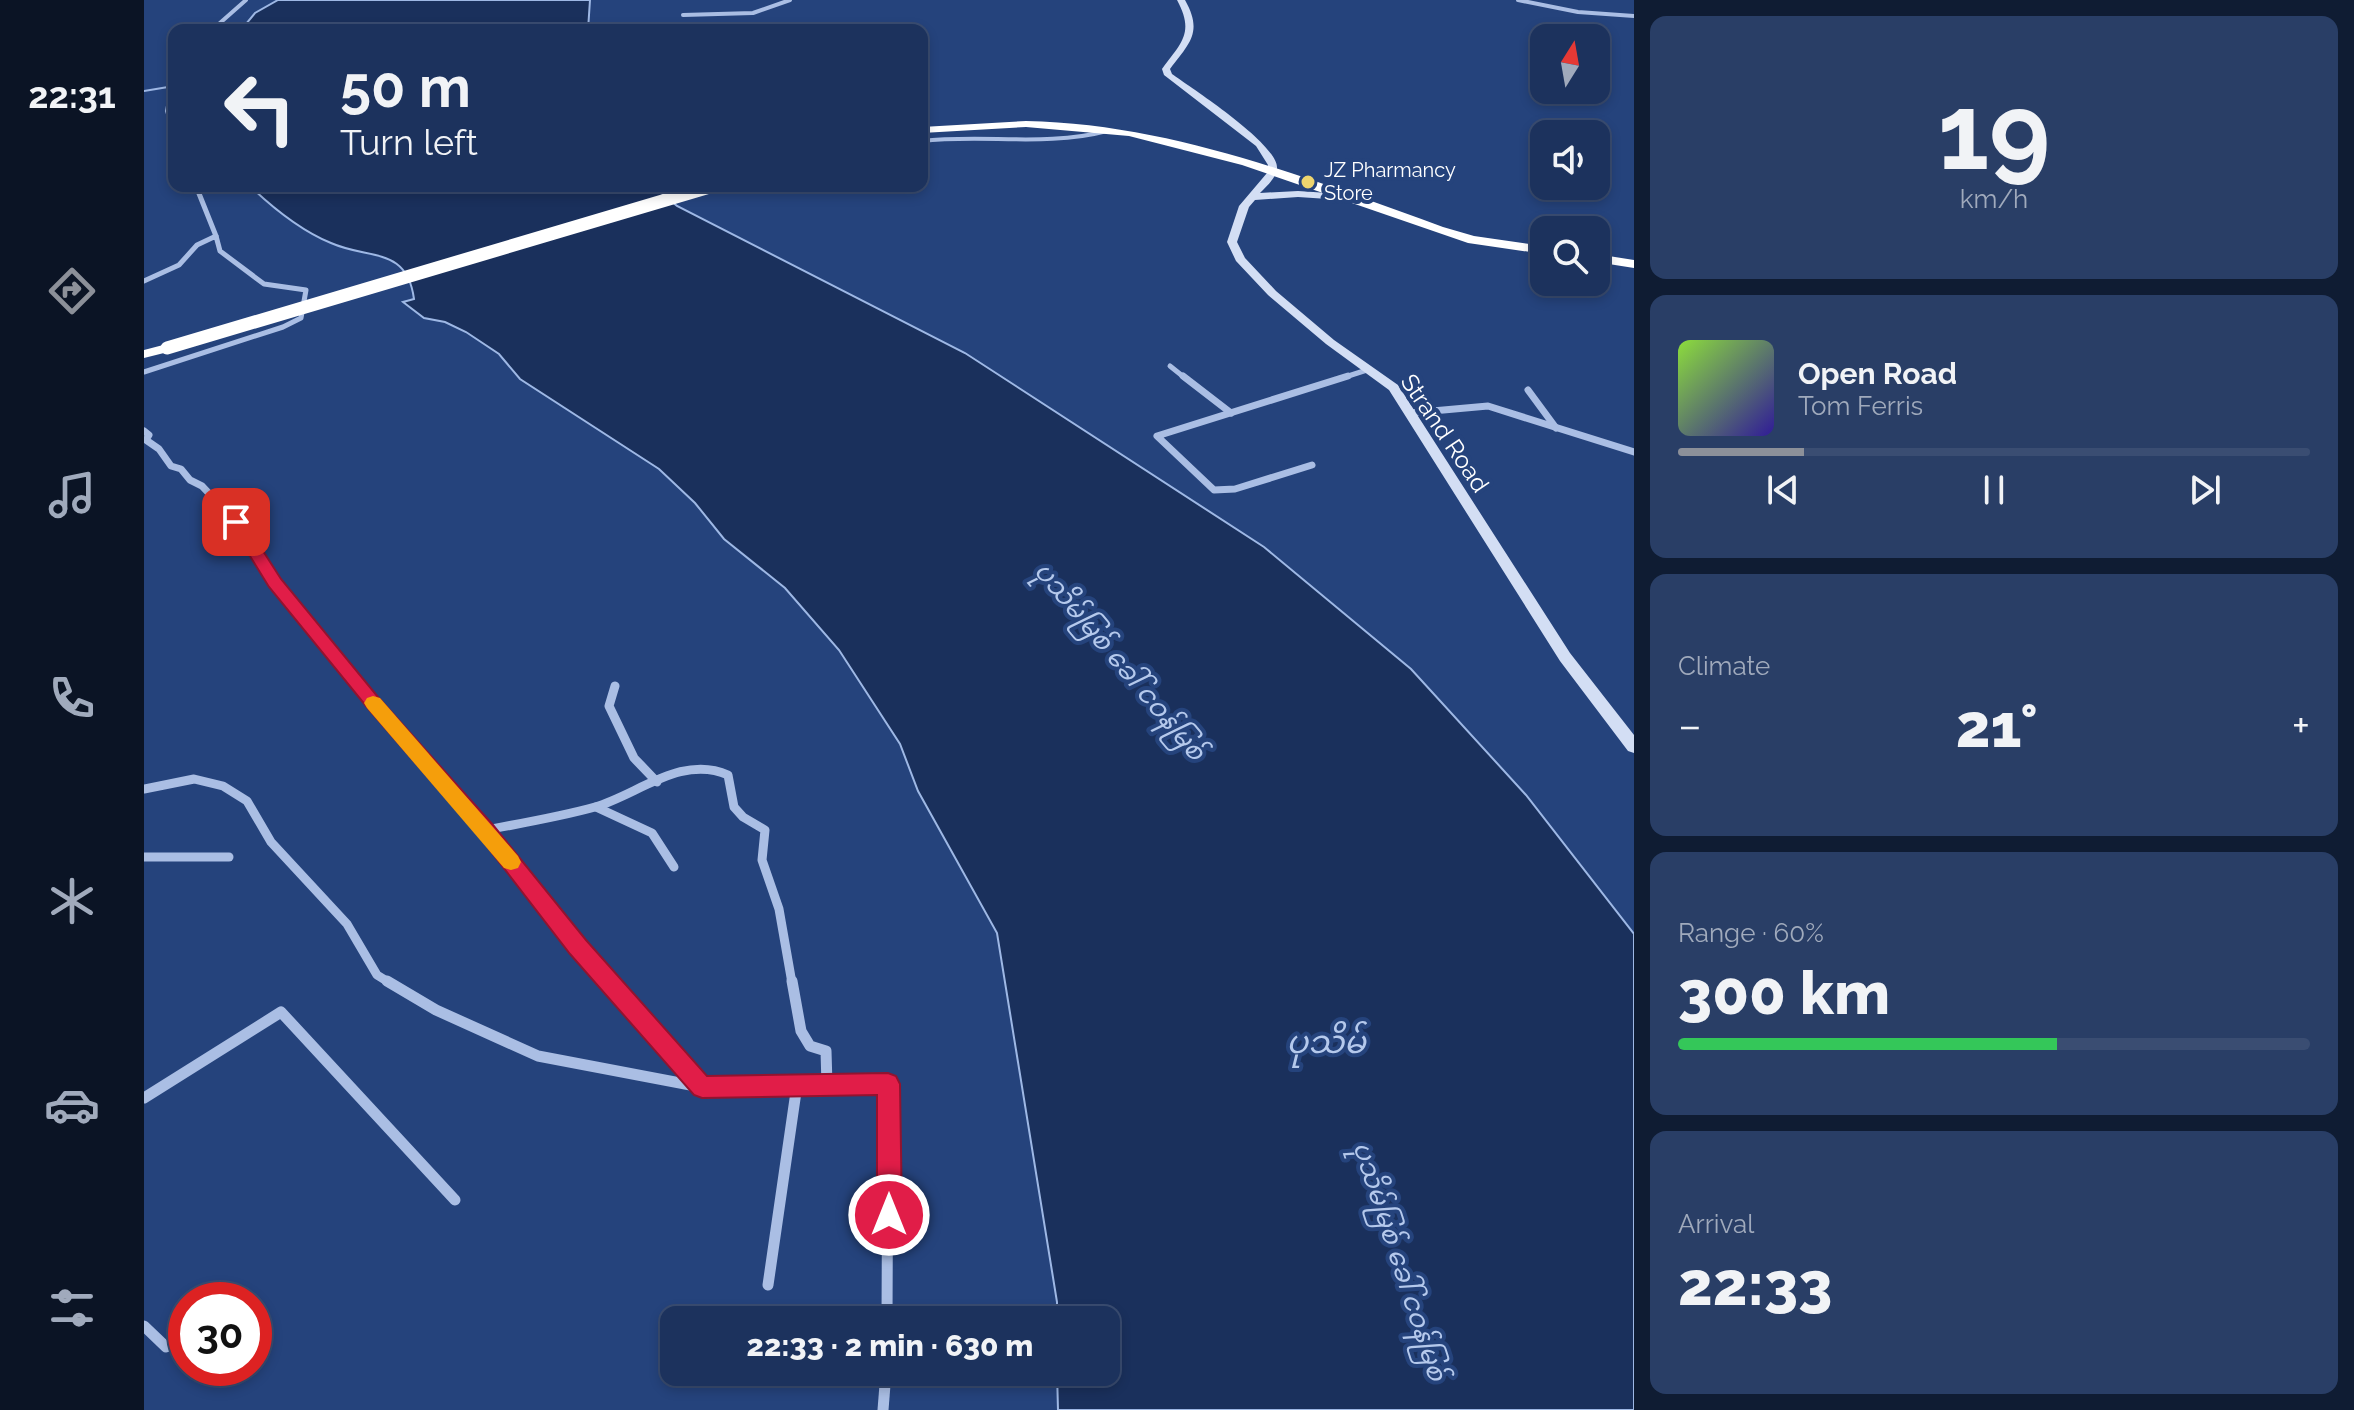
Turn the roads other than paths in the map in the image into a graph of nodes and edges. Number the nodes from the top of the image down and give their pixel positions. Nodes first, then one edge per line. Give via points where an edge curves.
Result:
1 (246, 0) edge
2 (790, 0) edge
3 (1182, 0) edge
4 (1518, 0) edge
5 (683, 15) dead end
6 (1634, 16) edge
7 (219, 24) edge
8 (928, 129) edge
9 (1107, 131) junction
10 (928, 140) edge
11 (1272, 173) junction
12 (198, 192) edge
13 (693, 192) edge
14 (1251, 197) junction
15 (1343, 197) junction
16 (216, 236) junction
17 (1530, 248) edge
18 (1610, 260) edge
19 (1634, 264) edge
20 (144, 281) edge
21 (144, 354) edge
22 (1170, 366) dead end
23 (1370, 369) junction
24 (144, 372) edge
25 (1528, 390) dead end
26 (1231, 413) junction
27 (1410, 413) junction
28 (1557, 429) junction
29 (144, 431) edge
30 (1634, 452) edge
31 (1312, 465) dead end
32 (615, 686) dead end
33 (1632, 742) edge
34 (657, 782) junction
35 (144, 789) edge
36 (596, 807) junction
37 (486, 830) junction
38 (144, 857) edge
39 (229, 857) dead end
40 (674, 867) dead end
41 (797, 1085) junction
42 (827, 1085) junction
43 (702, 1087) junction
44 (144, 1098) edge
45 (455, 1200) dead end
46 (768, 1285) dead end
47 (887, 1306) edge
48 (144, 1326) edge
49 (166, 1347) dead end
50 (885, 1386) edge
51 (883, 1410) edge

1 - 7 street
2 - 5 street via 756,13
3 - 11 main road via 1192,19 1191,36 1166,69 1168,75 1260,144
4 - 6 street
8 - 9 highway via 978,125
9 - 10 street via 1016,141 960,136
9 - 11 highway via 1187,147
11 - 14 main road, Strand Road
11 - 15 highway
12 - 16 street
13 - 21 highway, bridge
14 - 15 main road
14 - 23 main road, Strand Road via 1232,242 1240,259 1296,314
15 - 17 highway via 1462,237
16 - 20 street via 197,245 179,265
16 - 24 street via 220,251 264,284 306,290 301,318
18 - 19 highway
22 - 26 street
23 - 26 street
23 - 27 main road, Strand Road via 1394,388
25 - 28 street
26 - 31 street via 1157,436 1214,490 1235,489
27 - 28 street via 1488,406
27 - 33 main road, Strand Road via 1565,657
28 - 30 street
29 - 37 street via 171,466 202,486 236,522 275,583
32 - 34 street via 609,706 634,757
34 - 36 street
34 - 42 street via 692,769 723,772 737,813 763,826 762,860 779,909 801,1031 805,1042 826,1051
35 - 43 street via 194,779 223,786 247,801 271,842 347,924 377,975 436,1010 538,1056
36 - 37 street
36 - 40 street via 656,834
37 - 43 street via 578,947
38 - 39 street
41 - 42 street
41 - 43 street
41 - 46 street
42 - 47 street via 888,1084
44 - 45 street via 281,1012
48 - 49 street
50 - 51 street

